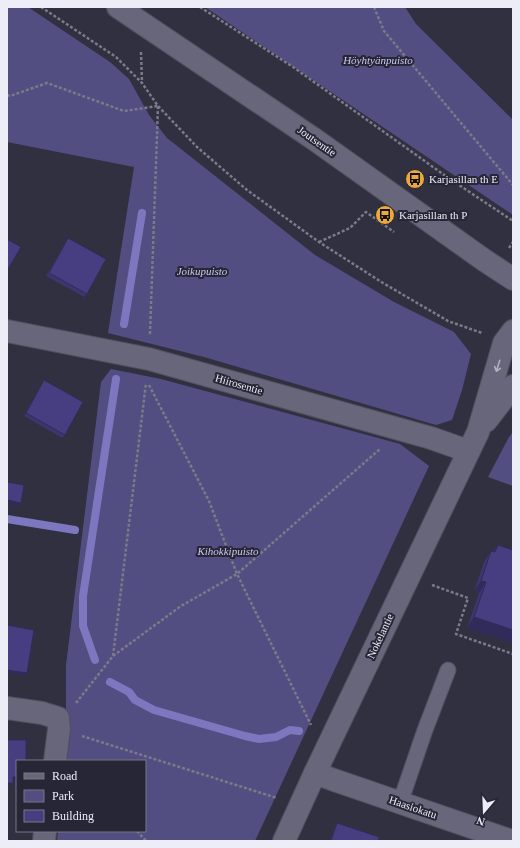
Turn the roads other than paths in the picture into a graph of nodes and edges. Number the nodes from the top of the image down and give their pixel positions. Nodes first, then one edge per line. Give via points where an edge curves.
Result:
1 (118, 7) edge
2 (513, 279) edge
3 (513, 330) edge
4 (7, 331) edge
5 (513, 386) edge
6 (478, 432) junction
7 (468, 451) junction
8 (448, 670) dead end
9 (7, 708) edge
10 (55, 760) edge
11 (315, 772) junction
12 (400, 802) junction
13 (284, 841) edge
14 (512, 841) edge

1 - 2 street, Joutsentie via 314,139
3 -> 6 street, Nokelantie via 504,343
4 - 7 street, Hiirosentie via 149,359 431,438
5 - 6 street, Nokelantie
6 - 7 street, Nokelantie
7 - 11 street, Nokelantie
8 - 12 lane
9 - 10 street via 58,718
11 - 12 street, Haasiokatu
11 - 13 street, Nokelantie
12 - 14 street, Haasiokatu

